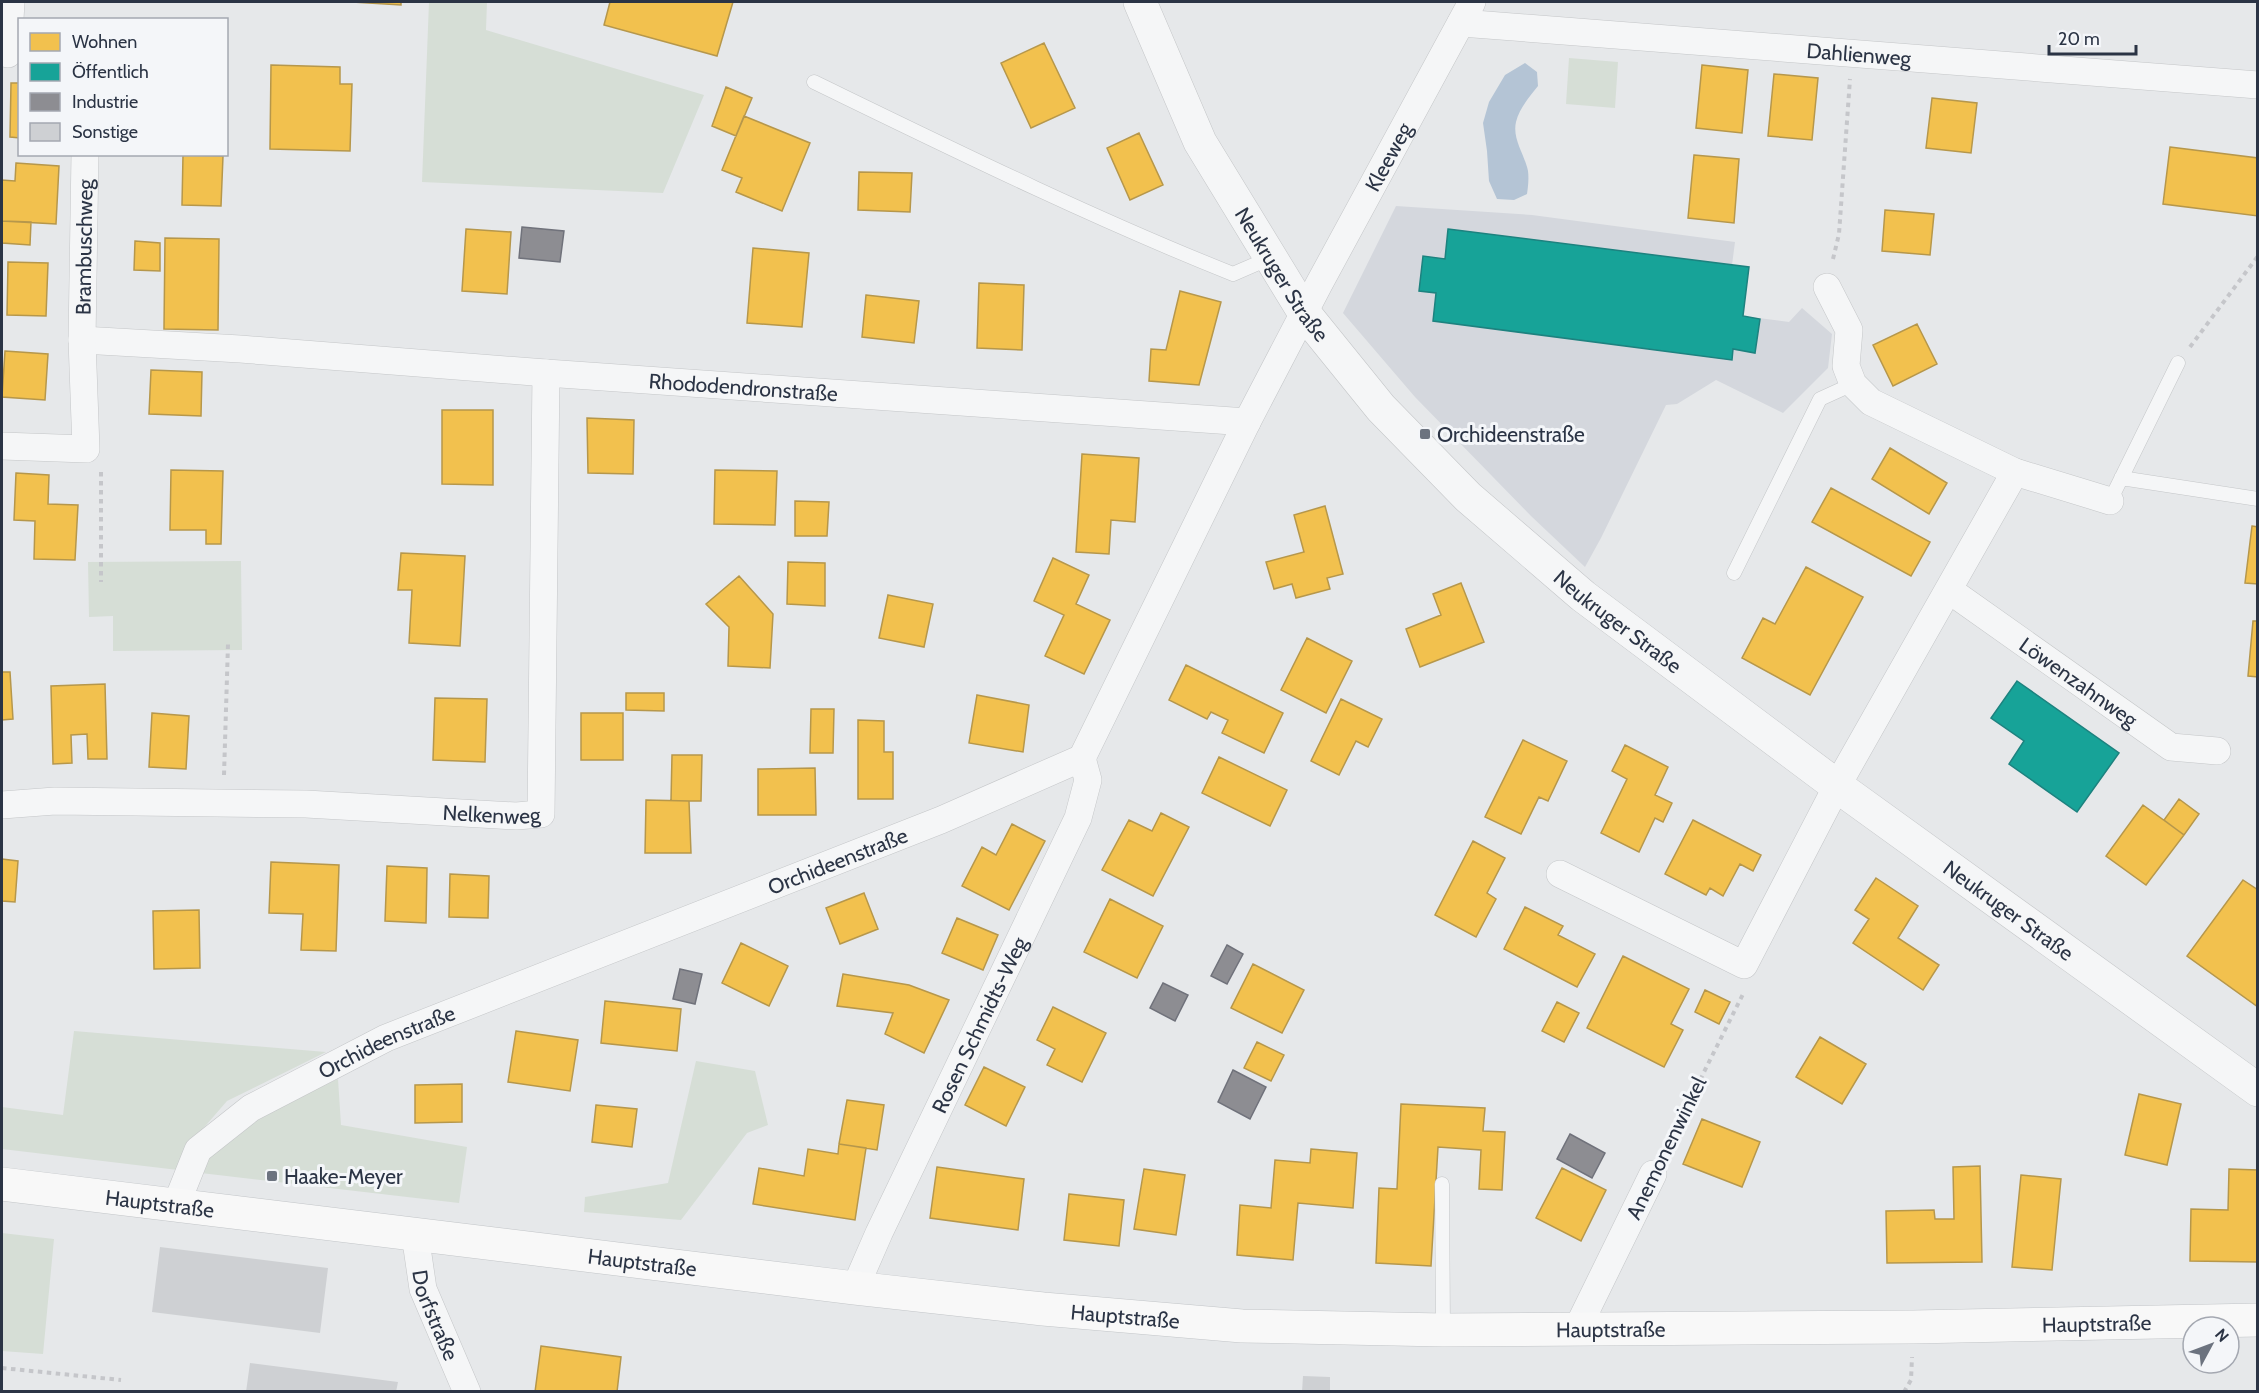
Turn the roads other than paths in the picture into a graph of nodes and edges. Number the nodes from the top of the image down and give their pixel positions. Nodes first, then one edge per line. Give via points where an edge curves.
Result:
1 (10, 2) edge
2 (1140, 2) edge
3 (1466, 12) edge
4 (10, 54) edge
5 (814, 82) dead end
6 (2258, 84) edge
7 (86, 156) edge
8 (1270, 258) junction
9 (1827, 287) road end
10 (1305, 314) junction
11 (82, 340) junction
12 (240, 349) joint
13 (2178, 363) road end
14 (546, 373) junction
15 (1853, 384) junction
16 (1247, 422) junction
17 (2, 446) edge
18 (2015, 472) junction
19 (2116, 489) junction
20 (2258, 499) edge
21 (1734, 573) dead end
22 (1949, 590) junction
23 (2217, 751) dead end
24 (1082, 758) junction
25 (1837, 786) junction
26 (2, 805) edge
27 (1560, 874) dead end
28 (2258, 1090) edge
29 (1653, 1174) road end
30 (2, 1184) edge
31 (1442, 1184) dead end
32 (176, 1205) junction
33 (415, 1234) junction
34 (855, 1288) junction
35 (2258, 1320) edge
36 (1577, 1329) junction
37 (1443, 1330) junction
38 (467, 1392) edge

1 - 4 street
2 - 8 street, Neukruger Straße via 1200,142
3 - 6 street, Dahlienweg via 1852,53
3 - 10 street, Kleeweg
5 - 8 lane via 990,168 1233,274
7 - 11 street, Brambuschweg
8 - 10 street, Neukruger Straße
9 - 15 street via 1849,330 1846,366
10 - 16 street
10 - 25 street, Neukruger Straße via 1381,408 1468,497 1583,596
11 - 12 street, Brambuschweg
11 - 17 street, Brambuschweg via 86,449
12 - 14 street, Rhododendronstraße
13 - 19 lane
14 - 16 street, Rhododendronstraße
14 - 26 street, Nelkenweg via 542,814 516,816 306,804 55,801
15 - 18 street via 1871,402
15 - 21 lane via 1820,399
16 - 24 street
18 - 19 street
18 - 22 street
19 - 20 lane
22 - 23 street, Löwenzahnweg via 2171,747
22 - 25 street
24 - 32 street, Orchideenstraße via 941,820 386,1038 251,1108 198,1150
24 - 34 street, Rosen Schmidts-Weg via 1088,780 1078,818
25 - 27 street via 1744,965
25 - 28 street, Neukruger Straße
29 - 36 street, Anemonenwinkel
30 - 32 main road, Hauptstraße
31 - 37 lane
32 - 33 main road, Hauptstraße
33 - 34 main road, Hauptstraße
33 - 38 street, Dorfstraße via 423,1288
34 - 37 main road, Hauptstraße via 1242,1326
35 - 36 main road, Hauptstraße
36 - 37 main road, Hauptstraße

